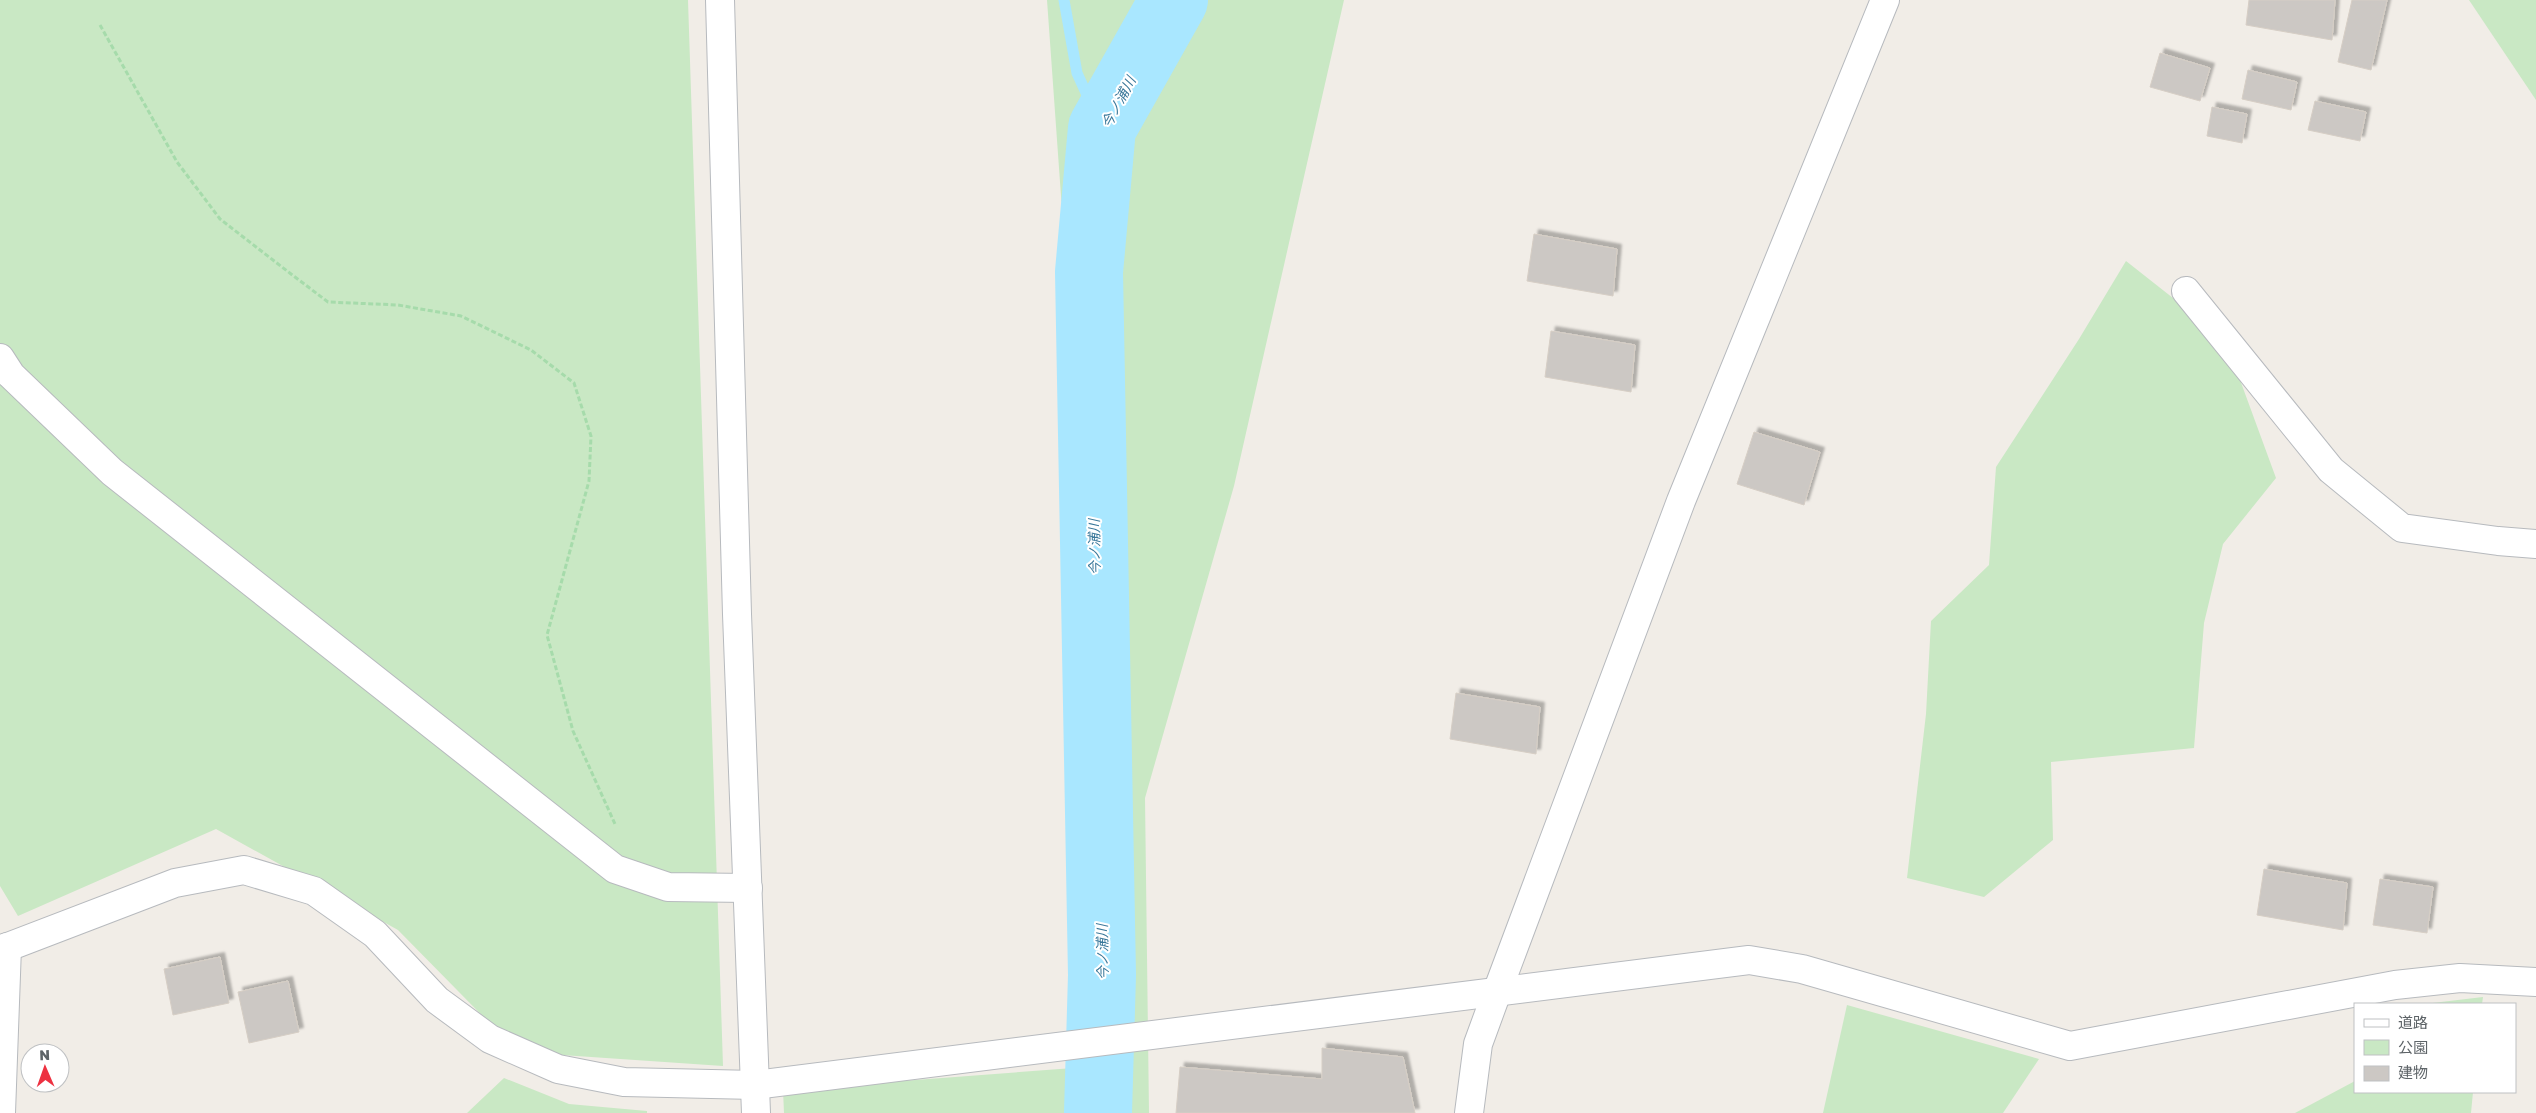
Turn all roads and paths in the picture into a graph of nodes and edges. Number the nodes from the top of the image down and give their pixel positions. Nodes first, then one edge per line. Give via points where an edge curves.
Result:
1 (720, 0) edge
2 (1885, 0) edge
3 (100, 25) dead end
4 (2186, 291) dead end
5 (0, 358) edge
6 (2536, 544) edge
7 (615, 826) dead end
8 (748, 888) junction
9 (4, 948) edge
10 (2536, 982) edge
11 (1497, 992) junction
12 (755, 1085) junction
13 (1, 1113) edge
14 (756, 1113) edge
15 (1468, 1113) edge

1 - 8 street
2 - 11 street via 1681,501
3 - 7 path via 177,162 220,219 328,302 398,305 461,316 531,350 574,383 591,436 588,481 547,635 574,731
4 - 6 street via 2331,470 2402,528
5 - 8 street via 11,375 112,472 614,869 668,887
8 - 12 street
9 - 12 street via 175,884 244,870 314,891 375,934 437,1000 490,1039 558,1069 624,1082
9 - 13 street
10 - 11 street via 2460,978 2395,985 2070,1046 1802,969 1749,960
11 - 12 street
11 - 15 street via 1478,1044
12 - 14 street

